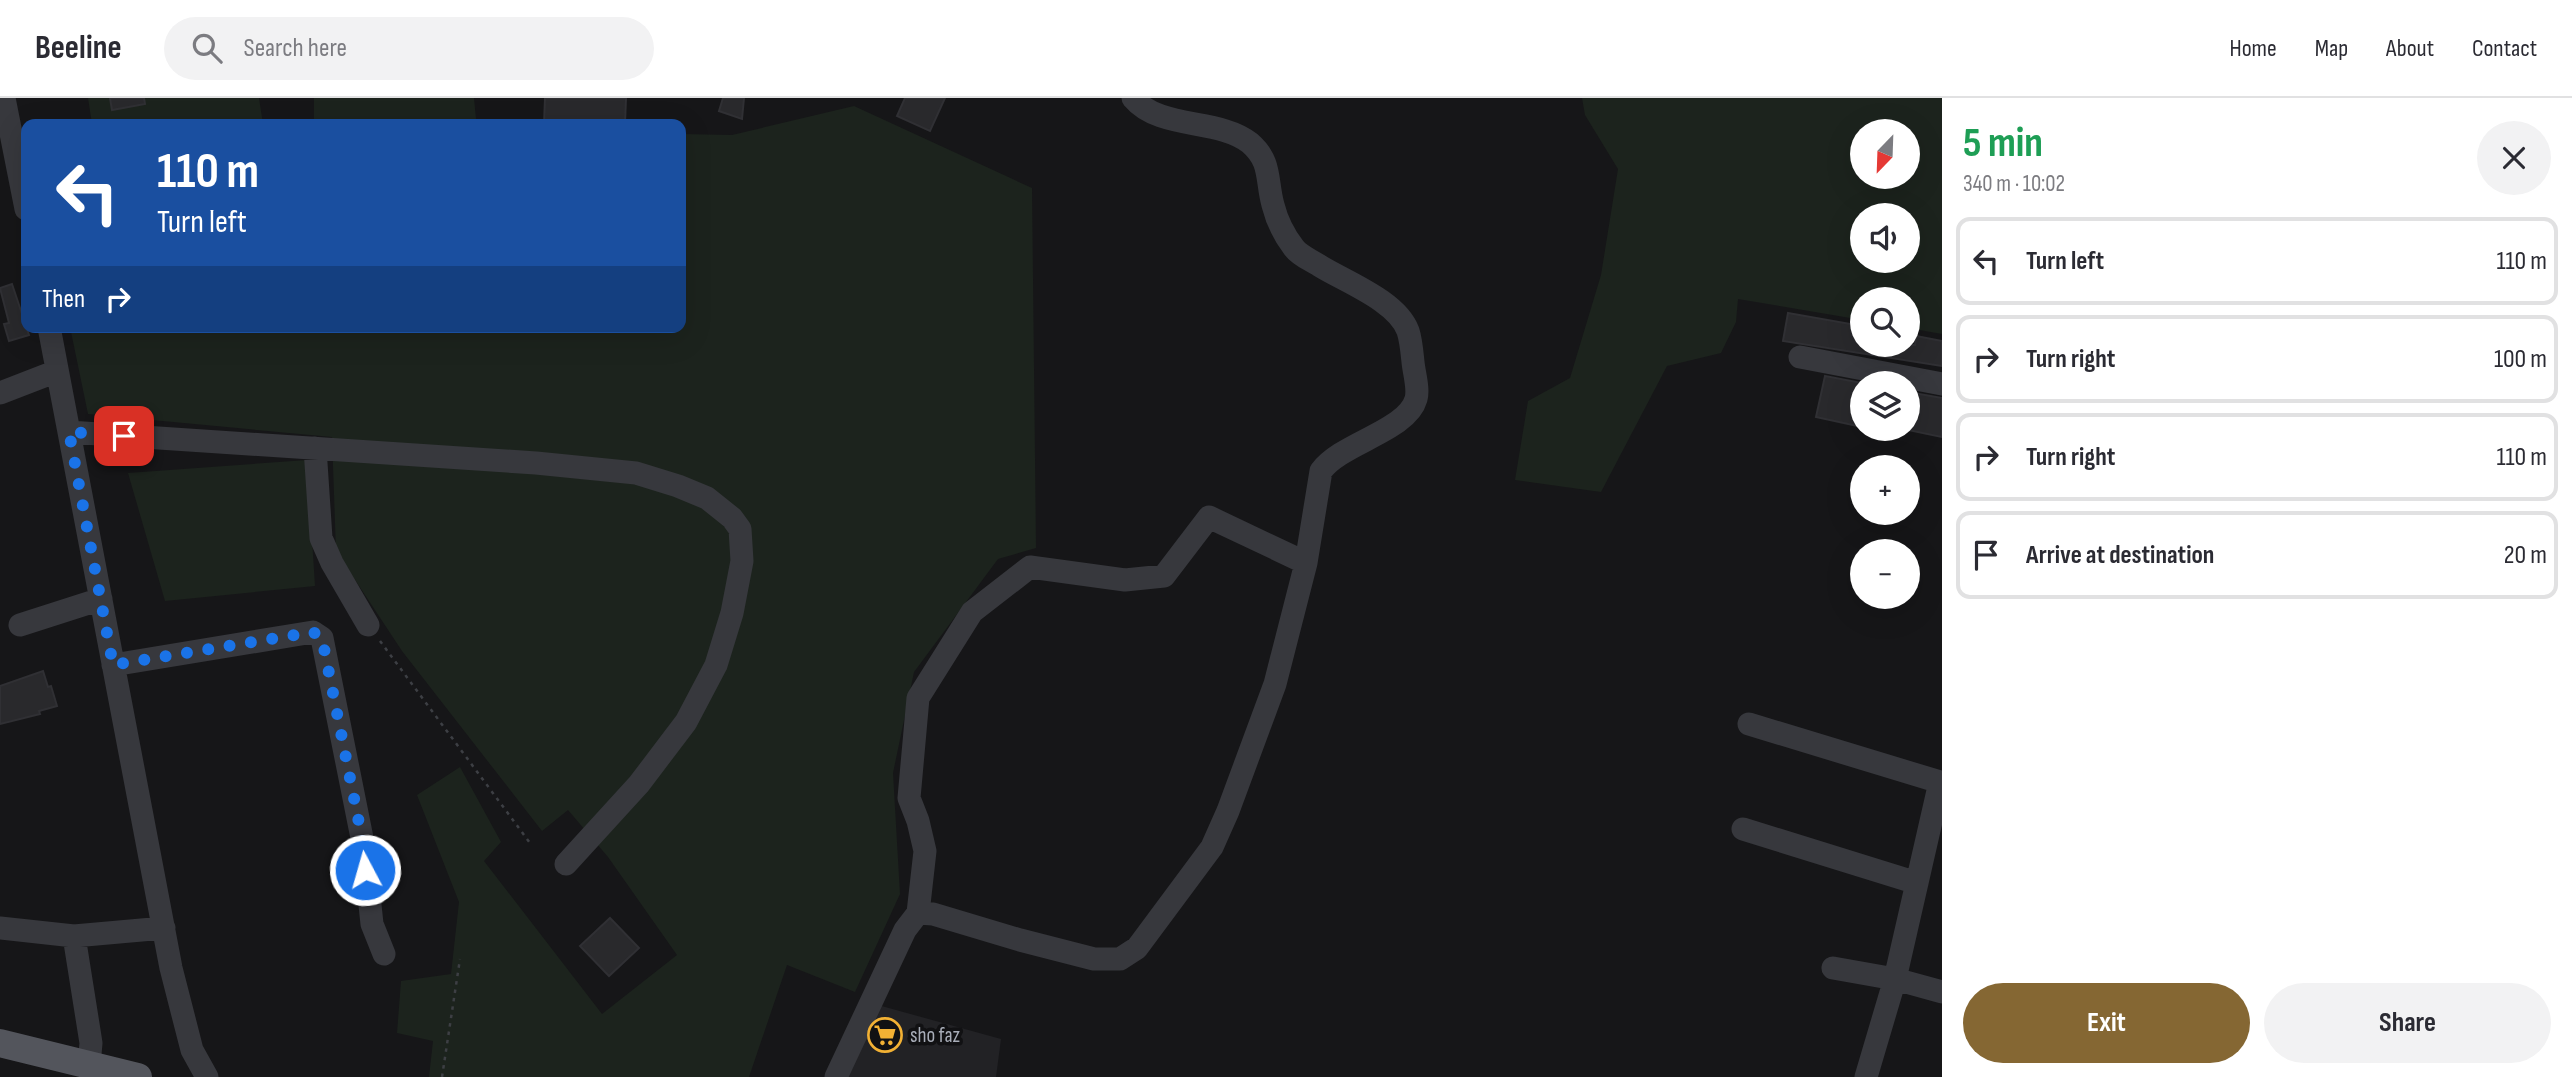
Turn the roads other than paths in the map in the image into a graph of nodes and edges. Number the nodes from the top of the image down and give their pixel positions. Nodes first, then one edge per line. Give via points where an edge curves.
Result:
1 (4, 98) edge
2 (1133, 98) edge
3 (7, 142) edge
4 (21, 191) edge
5 (50, 333) edge
6 (1800, 357) dead end
7 (57, 371) junction
8 (1942, 384) edge
9 (0, 393) edge
10 (69, 432) junction
11 (315, 448) junction
12 (1306, 563) junction
13 (101, 599) junction
14 (20, 625) dead end
15 (368, 625) road end
16 (113, 665) junction
17 (1749, 724) dead end
18 (1743, 829) dead end
19 (566, 864) dead end
20 (1917, 883) junction
21 (918, 913) junction
22 (0, 928) edge
23 (164, 928) junction
24 (74, 936) junction
25 (384, 954) dead end
26 (1833, 968) dead end
27 (1895, 979) junction
28 (1942, 992) edge
29 (0, 1043) edge
30 (97, 1070) edge
31 (138, 1077) edge
32 (207, 1077) edge
33 (836, 1077) edge
34 (1866, 1077) edge

1 - 3 street
2 - 12 street via 1165,118 1247,141 1263,155 1273,205 1283,232 1297,251 1373,295 1408,329 1416,398 1407,414 1329,460 1321,471
3 - 4 street
5 - 7 street
6 - 8 street
7 - 9 street
7 - 10 street
10 - 11 street
10 - 13 street
11 - 15 street via 321,538
11 - 19 street via 636,473 707,498 740,529 742,561 716,665 686,722 639,784
12 - 21 street via 1275,684 1217,835 1194,874 1137,948 1120,959 1094,959
12 - 21 street via 1209,517 1164,576 1125,580 1030,568 972,612 918,698 909,798 925,852
13 - 14 street
13 - 16 street
16 - 23 street
16 - 25 street via 313,632 322,638 364,848 372,924
17 - 20 street via 1940,782
18 - 20 street
20 - 27 street
21 - 33 street via 905,930
22 - 24 street
23 - 24 street
23 - 32 street via 192,1050
24 - 30 street
26 - 27 street
27 - 28 street
27 - 34 street
29 - 30 main road
30 - 31 main road

